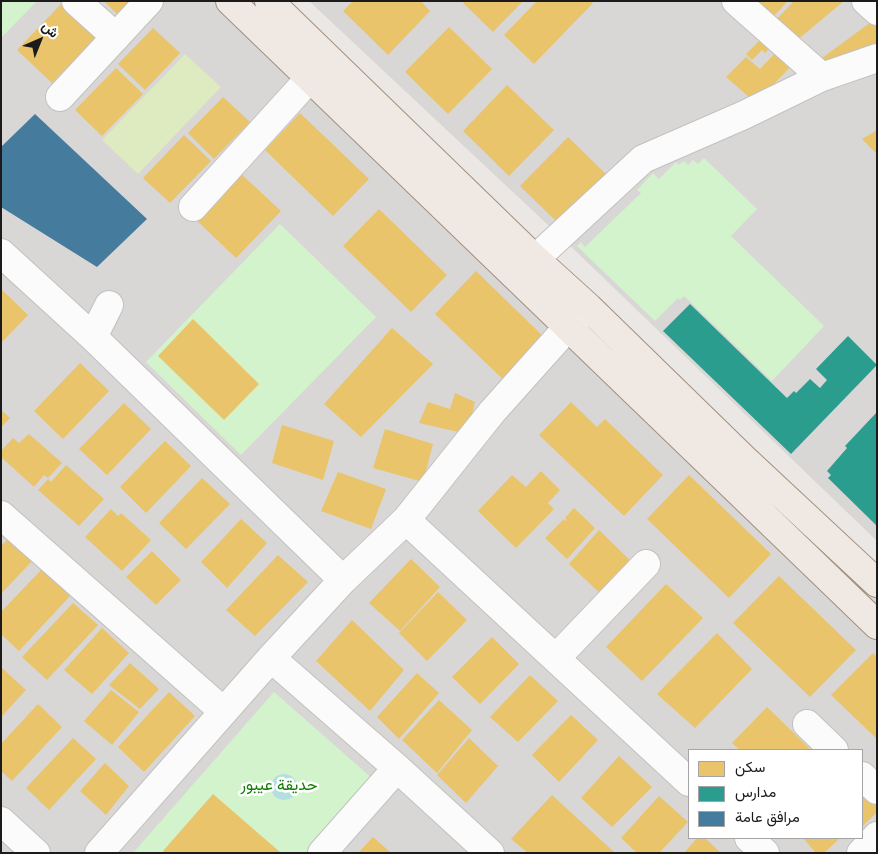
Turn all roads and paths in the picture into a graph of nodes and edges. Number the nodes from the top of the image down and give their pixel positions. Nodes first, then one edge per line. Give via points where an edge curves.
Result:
1 (76, 1) edge
2 (148, 1) edge
3 (230, 1) edge
4 (269, 1) edge
5 (736, 1) edge
6 (866, 1) edge
7 (877, 10) edge
8 (116, 37) junction
9 (877, 58) edge
10 (822, 77) junction
11 (310, 78) junction
12 (60, 97) dead end
13 (193, 207) dead end
14 (1, 253) edge
15 (535, 259) junction
16 (109, 305) dead end
17 (588, 307) junction
18 (568, 327) junction
19 (93, 337) junction
20 (1, 515) edge
21 (406, 520) junction
22 (646, 564) dead end
23 (343, 580) junction
24 (877, 583) edge
25 (877, 625) edge
26 (271, 658) junction
27 (556, 658) junction
28 (224, 711) junction
29 (807, 724) dead end
30 (833, 749) edge
31 (396, 768) junction
32 (863, 777) edge
33 (688, 781) edge
34 (877, 790) edge
35 (1, 821) edge
36 (877, 836) edge
37 (750, 839) edge
38 (36, 853) edge
39 (99, 853) edge
40 (322, 853) edge
41 (490, 853) edge
42 (765, 853) edge
43 (861, 853) edge

1 - 8 street
2 - 8 street
3 - 11 main road
4 - 15 main road
5 - 10 street
6 - 7 street
8 - 12 street
9 - 10 street
10 - 15 street via 644,159
11 - 13 street
11 - 18 main road
14 - 19 street
15 - 17 main road
16 - 19 street
17 - 18 street
17 - 24 main road
18 - 21 street via 492,412
18 - 25 main road
19 - 23 street
20 - 28 street
21 - 23 street
21 - 27 street
22 - 27 street
23 - 26 street
26 - 28 street
26 - 31 street
27 - 33 street
28 - 39 street
29 - 30 street
31 - 40 street
31 - 41 street
32 - 34 street
35 - 38 street
36 - 43 street
37 - 42 street

